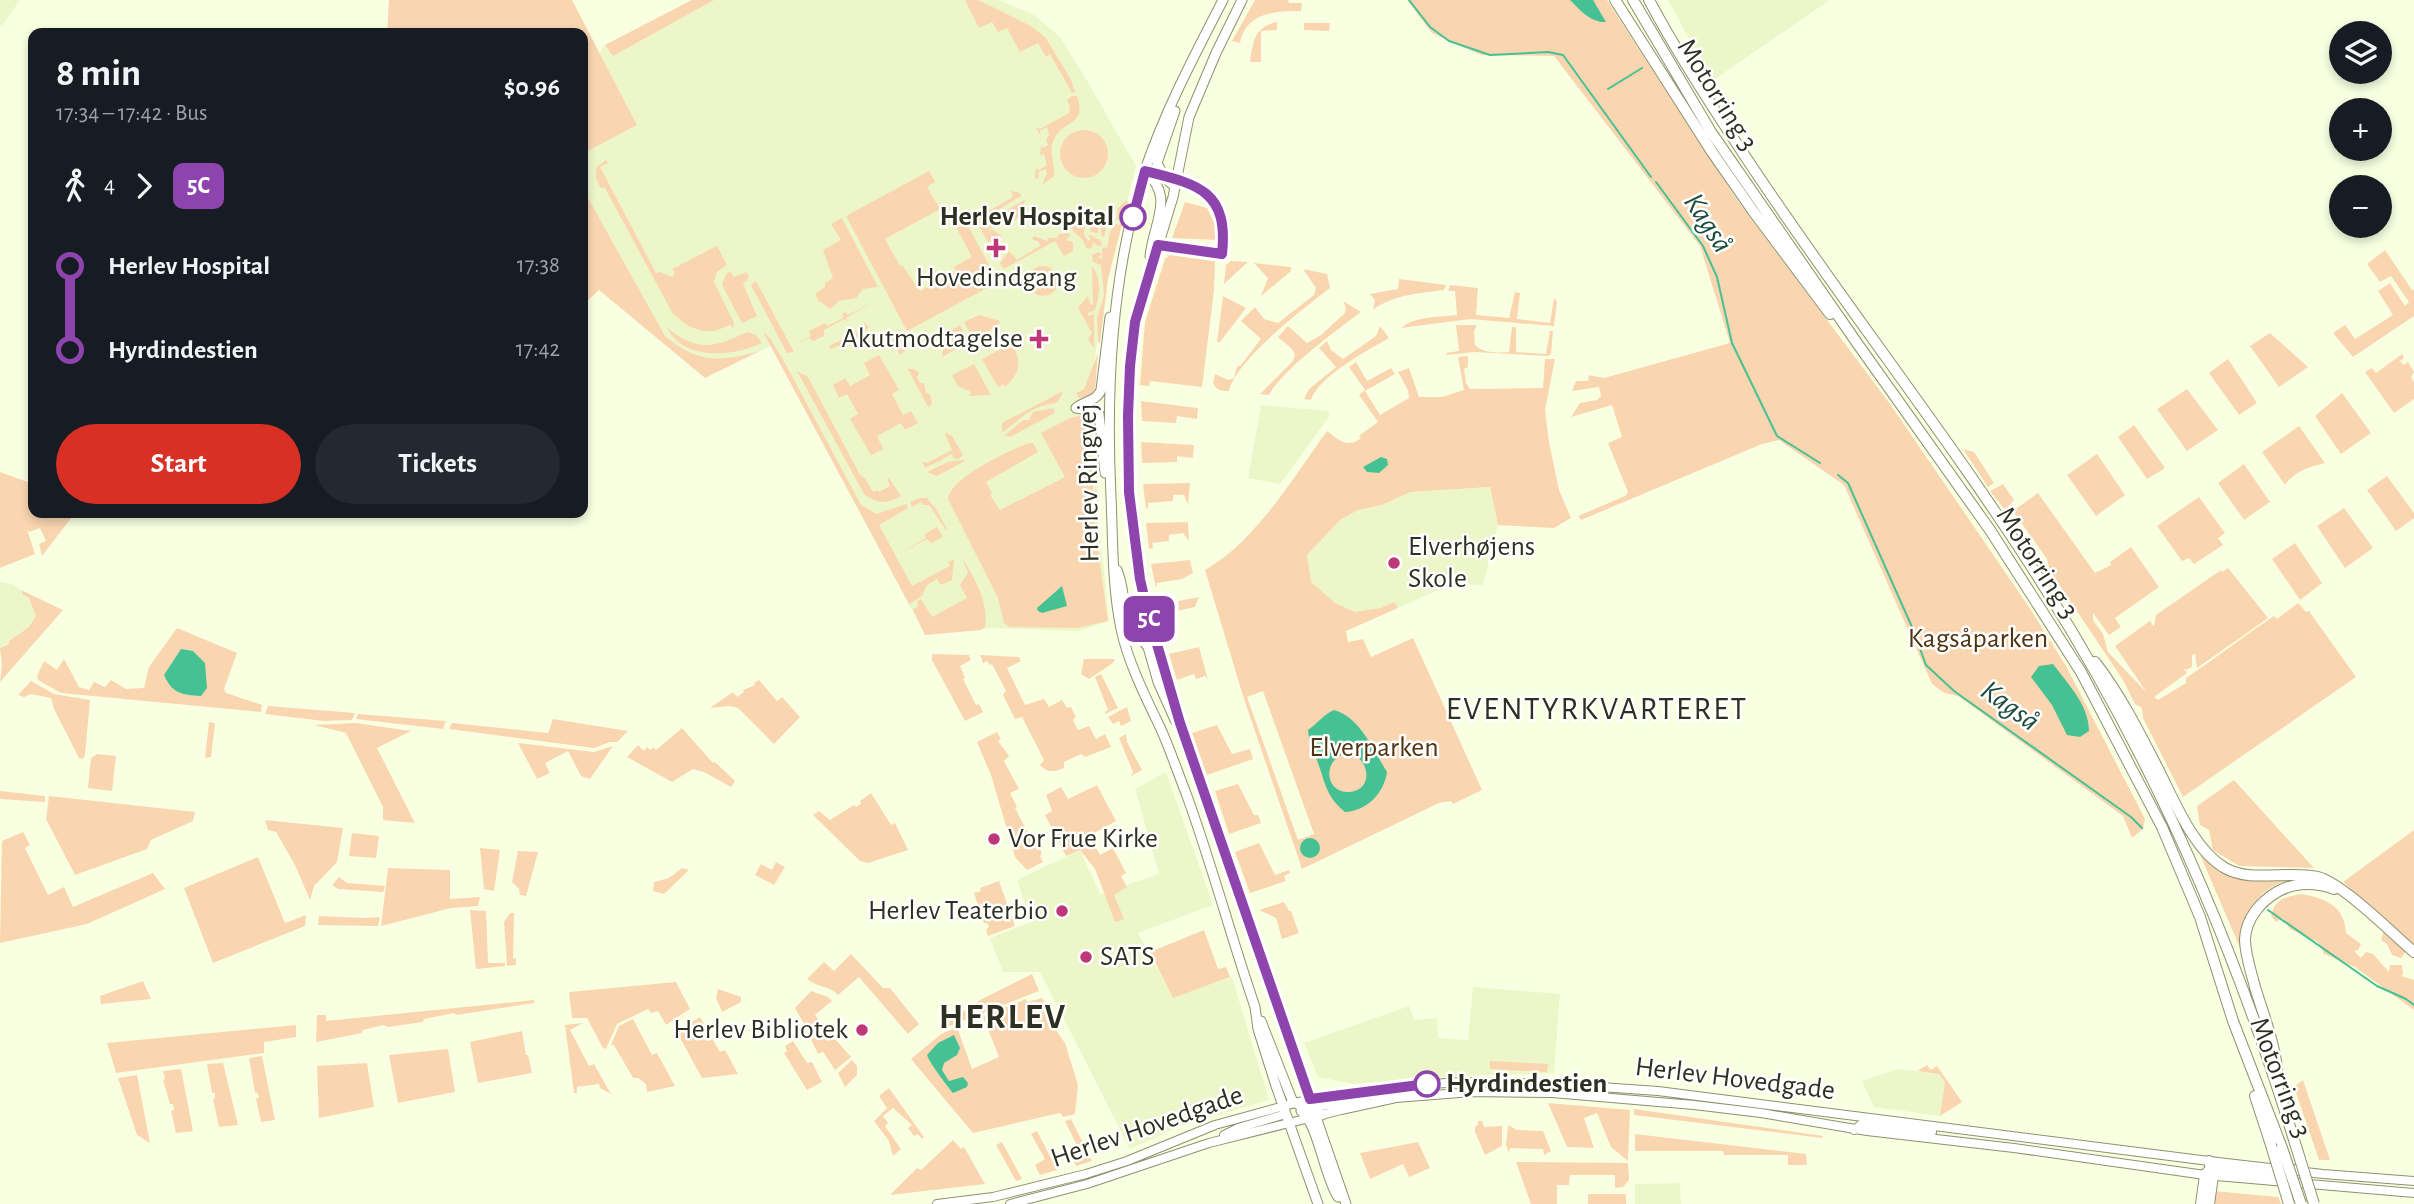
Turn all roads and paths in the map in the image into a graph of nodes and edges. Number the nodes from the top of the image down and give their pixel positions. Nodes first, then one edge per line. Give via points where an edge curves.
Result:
1 (1223, 0) edge
2 (1242, 0) edge
3 (1617, 0) edge
4 (1627, 0) edge
5 (1633, 0) edge
6 (1649, 0) edge
7 (1649, 30) junction
8 (1181, 86) junction
9 (1145, 171) junction
10 (1175, 187) junction
11 (1149, 272) junction
12 (1121, 279) junction
13 (1857, 343) junction
14 (1111, 506) junction
15 (1112, 560) junction
16 (1147, 610) junction
17 (1129, 633) junction
18 (1154, 635) junction
19 (2076, 637) junction
20 (1185, 737) junction
21 (2348, 895) junction
22 (2414, 952) edge
23 (1255, 1007) junction
24 (2233, 1021) junction
25 (2279, 1091) junction
26 (1308, 1110) junction
27 (1868, 1110) dead end
28 (1732, 1111) junction
29 (1286, 1114) junction
30 (1860, 1117) junction
31 (1950, 1129) junction
32 (1854, 1130) junction
33 (2209, 1170) junction
34 (2295, 1170) joint
35 (2414, 1181) edge
36 (2414, 1193) edge
37 (937, 1204) edge
38 (1010, 1204) edge
39 (1318, 1204) edge
40 (1345, 1204) edge
41 (2201, 1204) edge
42 (2209, 1204) edge
43 (2288, 1204) edge
44 (2301, 1204) edge
45 (2314, 1204) edge

1 - 8 main road, Herlev Ringvej
2 - 10 main road, Herlev Ringvej via 1189,117
3 - 13 highway via 1753,211 1825,309
4 - 7 highway
5 - 7 highway, Motorring 3
6 - 19 highway, Motorring 3 via 1766,189
7 - 13 highway, Motorring 3 via 1711,132
8 - 9 main road, Herlev Ringvej
8 - 10 main road via 1157,163
9 - 11 main road via 1156,180 1161,194
9 - 12 main road, Herlev Ringvej
10 - 11 main road, Herlev Ringvej
11 - 16 main road, Herlev Ringvej via 1135,322 1128,416 1129,492
12 - 14 main road, Herlev Ringvej via 1110,362
12 - 14 main road via 1112,299 1101,390 1076,408 1099,414
13 - 24 highway, Motorring 3 via 1990,530 2081,672 2162,827 2200,917
14 - 15 main road, Herlev Ringvej
15 - 17 main road, Herlev Ringvej
15 - 17 main road via 1132,624
16 - 17 main road via 1146,621
16 - 18 main road, Herlev Ringvej
17 - 18 main road
17 - 20 main road via 1149,647 1169,710
17 - 23 main road, Herlev Ringvej via 1148,705 1187,797
18 - 20 main road, Herlev Ringvej
19 - 21 highway via 2107,677 2183,817 2213,859 2242,875 2321,877
19 - 25 highway, Motorring 3 via 2126,726 2218,920
20 - 26 main road, Herlev Ringvej
21 - 22 highway
21 - 25 highway via 2298,884 2268,897 2250,921 2245,938 2247,960 2277,1061
23 - 26 main road via 1286,1090
23 - 29 main road, Herlev Ringvej
24 - 43 highway, bridge
24 - 44 highway, Motorring 3, bridge
25 - 45 highway, Motorring 3, bridge
26 - 28 main road, Herlev Hovedgade via 1460,1092 1632,1098
26 - 29 main road
26 - 29 main road via 1293,1117
26 - 30 main road, Herlev Hovedgade via 1423,1084 1472,1082 1629,1089
26 - 40 main road, Herlev Ringvej
27 - 30 main road
28 - 30 main road via 1747,1107 1847,1121
28 - 32 main road, Herlev Hovedgade
29 - 37 main road, Herlev Hovedgade via 1215,1125 1086,1174 993,1197
29 - 38 main road, Herlev Hovedgade via 1087,1184
29 - 39 main road, Herlev Ringvej
30 - 31 main road, Herlev Hovedgade
31 - 32 main road via 1941,1133 1863,1123
31 - 33 main road, Herlev Hovedgade via 2003,1133
32 - 33 main road, Herlev Hovedgade
33 - 34 highway via 2287,1174
33 - 36 main road, Herlev Hovedgade
33 - 41 highway
33 - 42 highway
34 - 35 main road

